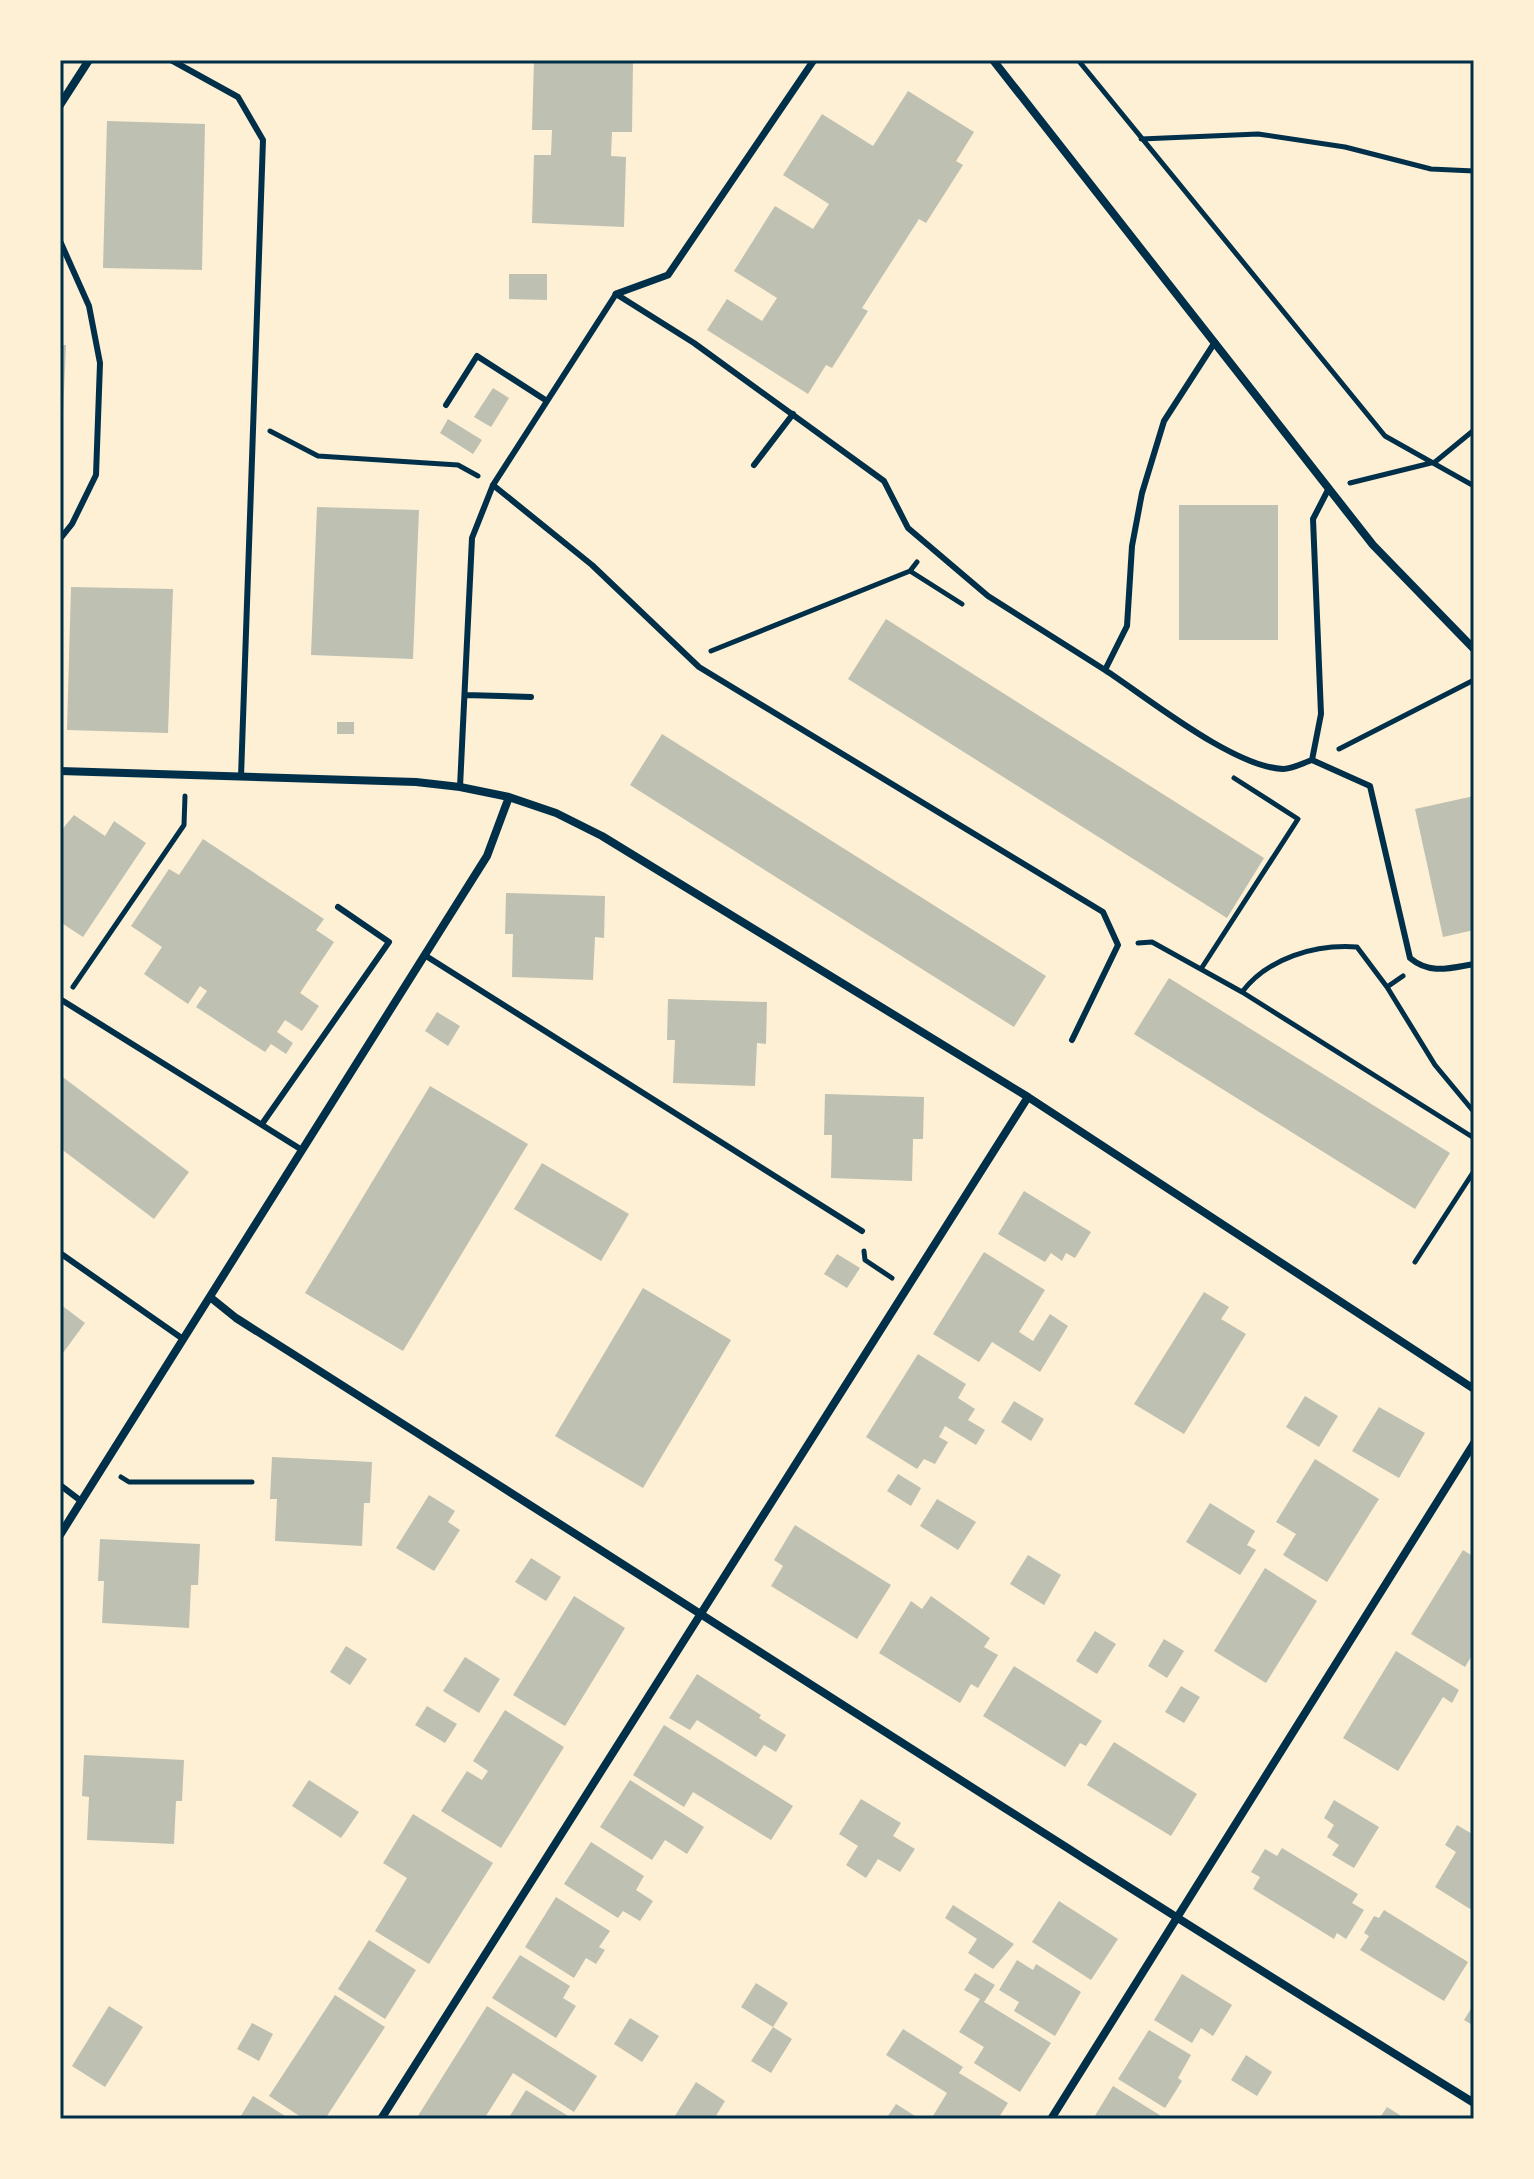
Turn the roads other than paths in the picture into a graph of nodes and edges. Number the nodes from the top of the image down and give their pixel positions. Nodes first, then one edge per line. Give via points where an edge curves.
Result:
1 (89, 60) edge
2 (171, 60) edge
3 (814, 60) edge
4 (993, 60) edge
5 (60, 105) edge
6 (60, 241) edge
7 (616, 294) junction
8 (1216, 341) junction
9 (547, 401) junction
10 (446, 405) dead end
11 (793, 414) junction
12 (754, 465) dead end
13 (493, 485) junction
14 (1329, 488) junction
15 (60, 539) edge
16 (1474, 649) edge
17 (1105, 670) junction
18 (465, 695) junction
19 (531, 697) dead end
20 (1312, 760) junction
21 (60, 771) edge
22 (241, 777) junction
23 (460, 787) junction
24 (509, 797) junction
25 (338, 907) dead end
26 (426, 956) junction
27 (1474, 964) edge
28 (62, 1000) edge
29 (1072, 1040) dead end
30 (1028, 1097) junction
31 (262, 1124) junction
32 (302, 1150) junction
33 (862, 1231) dead end
34 (60, 1253) edge
35 (210, 1297) junction
36 (183, 1339) junction
37 (1474, 1389) edge
38 (1474, 1443) edge
39 (60, 1485) edge
40 (81, 1501) junction
41 (60, 1535) edge
42 (700, 1611) junction
43 (1175, 1918) junction
44 (1474, 2103) edge
45 (381, 2119) edge
46 (1051, 2119) edge

1 - 5 street
2 - 22 lane via 238,97 263,140
3 - 7 street via 668,275
4 - 8 street
6 - 15 lane via 89,306 100,363 96,475
7 - 9 lane
7 - 11 lane
8 - 14 street
8 - 17 lane via 1164,421 1132,546 1127,626
9 - 10 lane via 477,356
9 - 13 lane
11 - 12 lane
11 - 17 lane via 884,481 908,528 988,596
13 - 18 lane via 472,538
13 - 29 lane via 592,565 699,667 1103,912 1118,945
14 - 16 street via 1373,545
14 - 20 lane via 1313,519 1321,714
17 - 20 lane via 1220,747 1286,770
18 - 19 lane
18 - 23 lane
20 - 27 lane via 1370,786 1410,958 1440,970
21 - 22 street
22 - 23 street
23 - 24 street
24 - 26 street via 487,856
24 - 30 street via 602,836
25 - 31 lane via 389,942
26 - 32 street
26 - 33 lane
28 - 31 lane
30 - 37 street
30 - 42 street
31 - 32 lane
32 - 35 street
34 - 36 lane
35 - 36 street
35 - 42 street
36 - 40 street
38 - 43 street
39 - 40 lane
40 - 41 street
42 - 43 street
42 - 45 street
43 - 44 street
43 - 46 street

